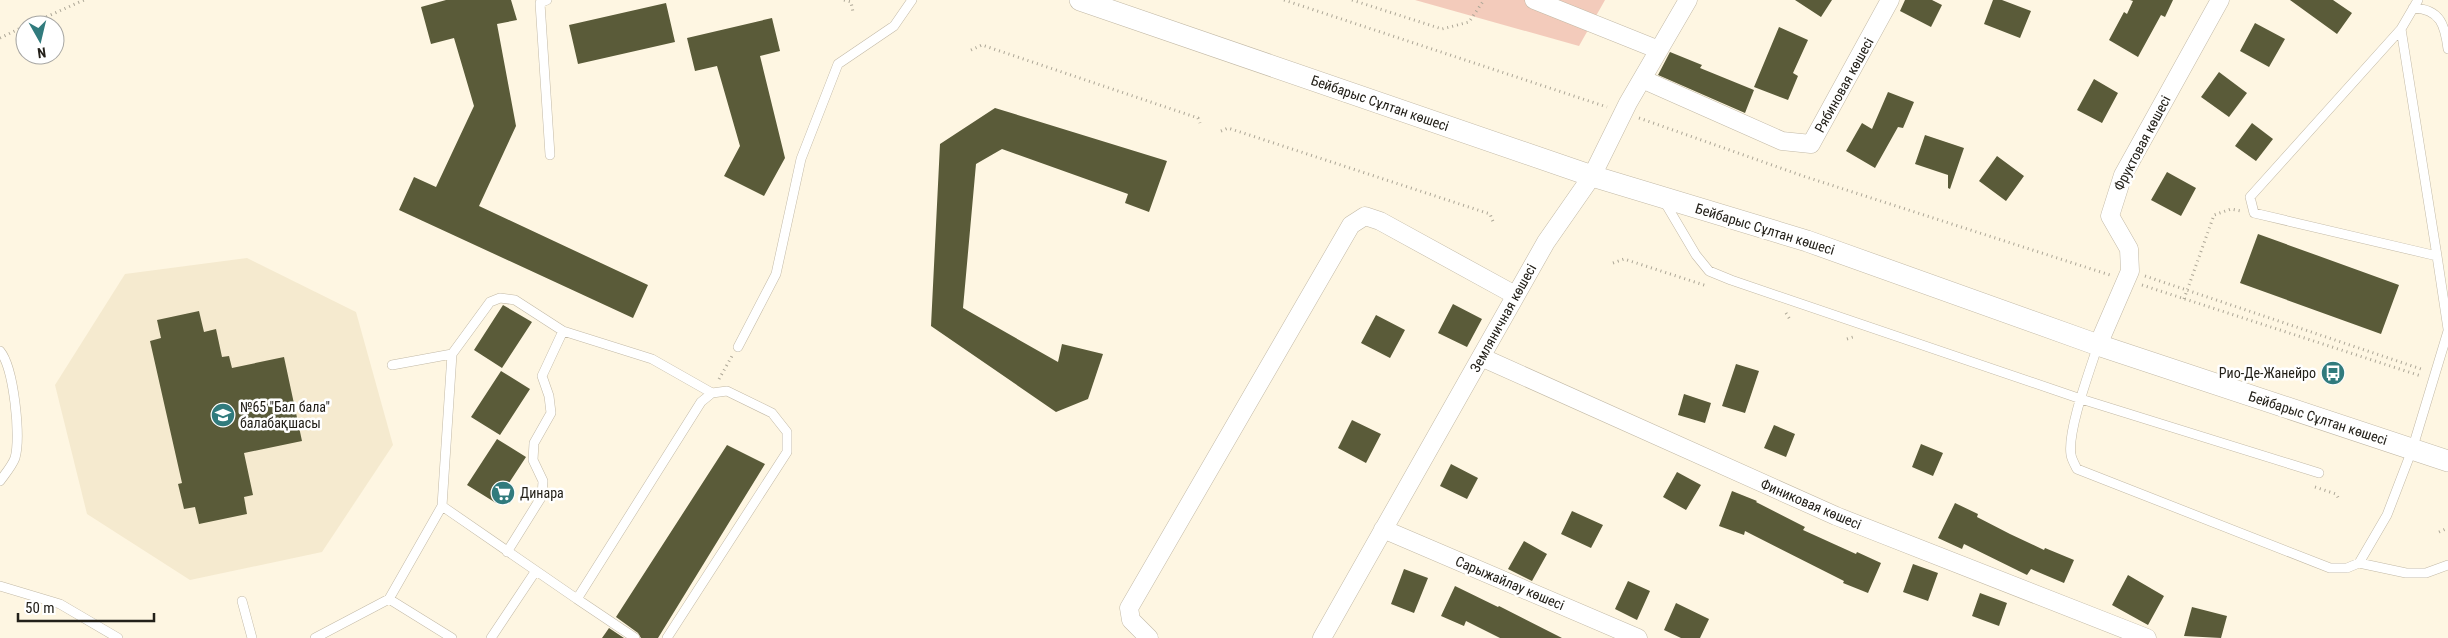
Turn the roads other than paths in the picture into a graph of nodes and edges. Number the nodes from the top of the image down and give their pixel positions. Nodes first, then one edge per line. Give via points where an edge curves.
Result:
1 (547, 0) edge
2 (912, 0) edge
3 (1080, 0) edge
4 (1534, 0) edge
5 (1688, 0) edge
6 (1890, 0) edge
7 (2220, 0) edge
8 (2415, 4) edge
9 (2401, 29) junction
10 (1659, 50) junction
11 (2448, 50) edge
12 (1642, 79) junction
13 (550, 155) dead end
14 (1592, 176) junction
15 (1661, 197) junction
16 (2437, 256) junction
17 (1515, 296) junction
18 (2448, 330) edge
19 (563, 331) junction
20 (2098, 346) junction
21 (738, 347) road end
22 (0, 351) edge
23 (452, 354) junction
24 (1481, 357) junction
25 (392, 364) dead end
26 (712, 393) junction
27 (2081, 399) junction
28 (2412, 450) junction
29 (2448, 461) edge
30 (2319, 473) dead end
31 (0, 481) edge
32 (442, 506) junction
33 (1383, 529) junction
34 (507, 552) junction
35 (2359, 563) junction
36 (2448, 564) edge
37 (535, 572) junction
38 (0, 586) edge
39 (388, 599) junction
40 (578, 599) junction
41 (242, 601) dead end
42 (1146, 635) edge
43 (118, 638) edge
44 (252, 638) edge
45 (315, 638) edge
46 (452, 638) edge
47 (491, 638) edge
48 (635, 638) edge
49 (667, 638) edge
50 (1322, 638) edge
51 (1638, 638) edge
52 (2147, 638) edge

1 - 13 lane via 540,3
2 - 21 lane via 894,26 838,64 801,159 776,274
3 - 14 street, Бейбарыс Сұлтан көшесі
4 - 10 street
5 - 10 street, Земляничная көшесі
6 - 12 street, Рябиновая көшесі via 1811,144 1782,141
7 - 20 street, Фруктовая көшесі via 2114,197 2110,216 2129,249 2128,275
8 - 9 lane
8 - 11 lane via 2436,15 2445,27
9 - 16 lane
9 - 16 lane via 2250,197 2254,213
10 - 12 street, Земляничная көшесі
12 - 14 street, Земляничная көшесі
14 - 15 street, Бейбарыс Сұлтан көшесі
14 - 17 street, Земляничная көшесі via 1546,242
15 - 20 street, Бейбарыс Сұлтан көшесі via 1807,241
15 - 27 lane via 1709,271
16 - 18 lane
17 - 24 street, Земляничная көшесі
17 - 42 street via 1380,220 1365,216 1351,225 1129,608 1131,620
18 - 28 lane
19 - 23 lane via 515,300 500,298 490,302
19 - 26 lane via 652,359
19 - 34 lane via 542,376 551,413 534,443 533,460 543,480 542,496
20 - 27 lane
20 - 28 street, Бейбарыс Сұлтан көшесі
22 - 31 lane via 10,374 17,438 14,460
23 - 25 lane
23 - 32 lane
24 - 33 street, Земляничная көшесі
24 - 52 street, Финиковая көшесі via 1836,516
26 - 40 lane via 701,402
26 - 49 lane via 727,390 772,413 787,432 787,452
27 - 30 lane
27 - 35 lane via 2071,446 2071,456 2077,469 2330,568 2347,568
28 - 29 street, Бейбарыс Сұлтан көшесі
28 - 35 lane via 2386,515
32 - 34 lane
32 - 39 lane
33 - 50 street, Земляничная көшесі
33 - 51 street, Сарыжайлау көшесі
34 - 37 lane
35 - 36 lane via 2406,573 2426,573
37 - 40 lane
37 - 47 lane
38 - 43 lane via 60,604
39 - 45 lane
39 - 46 lane
40 - 48 lane
41 - 44 lane

